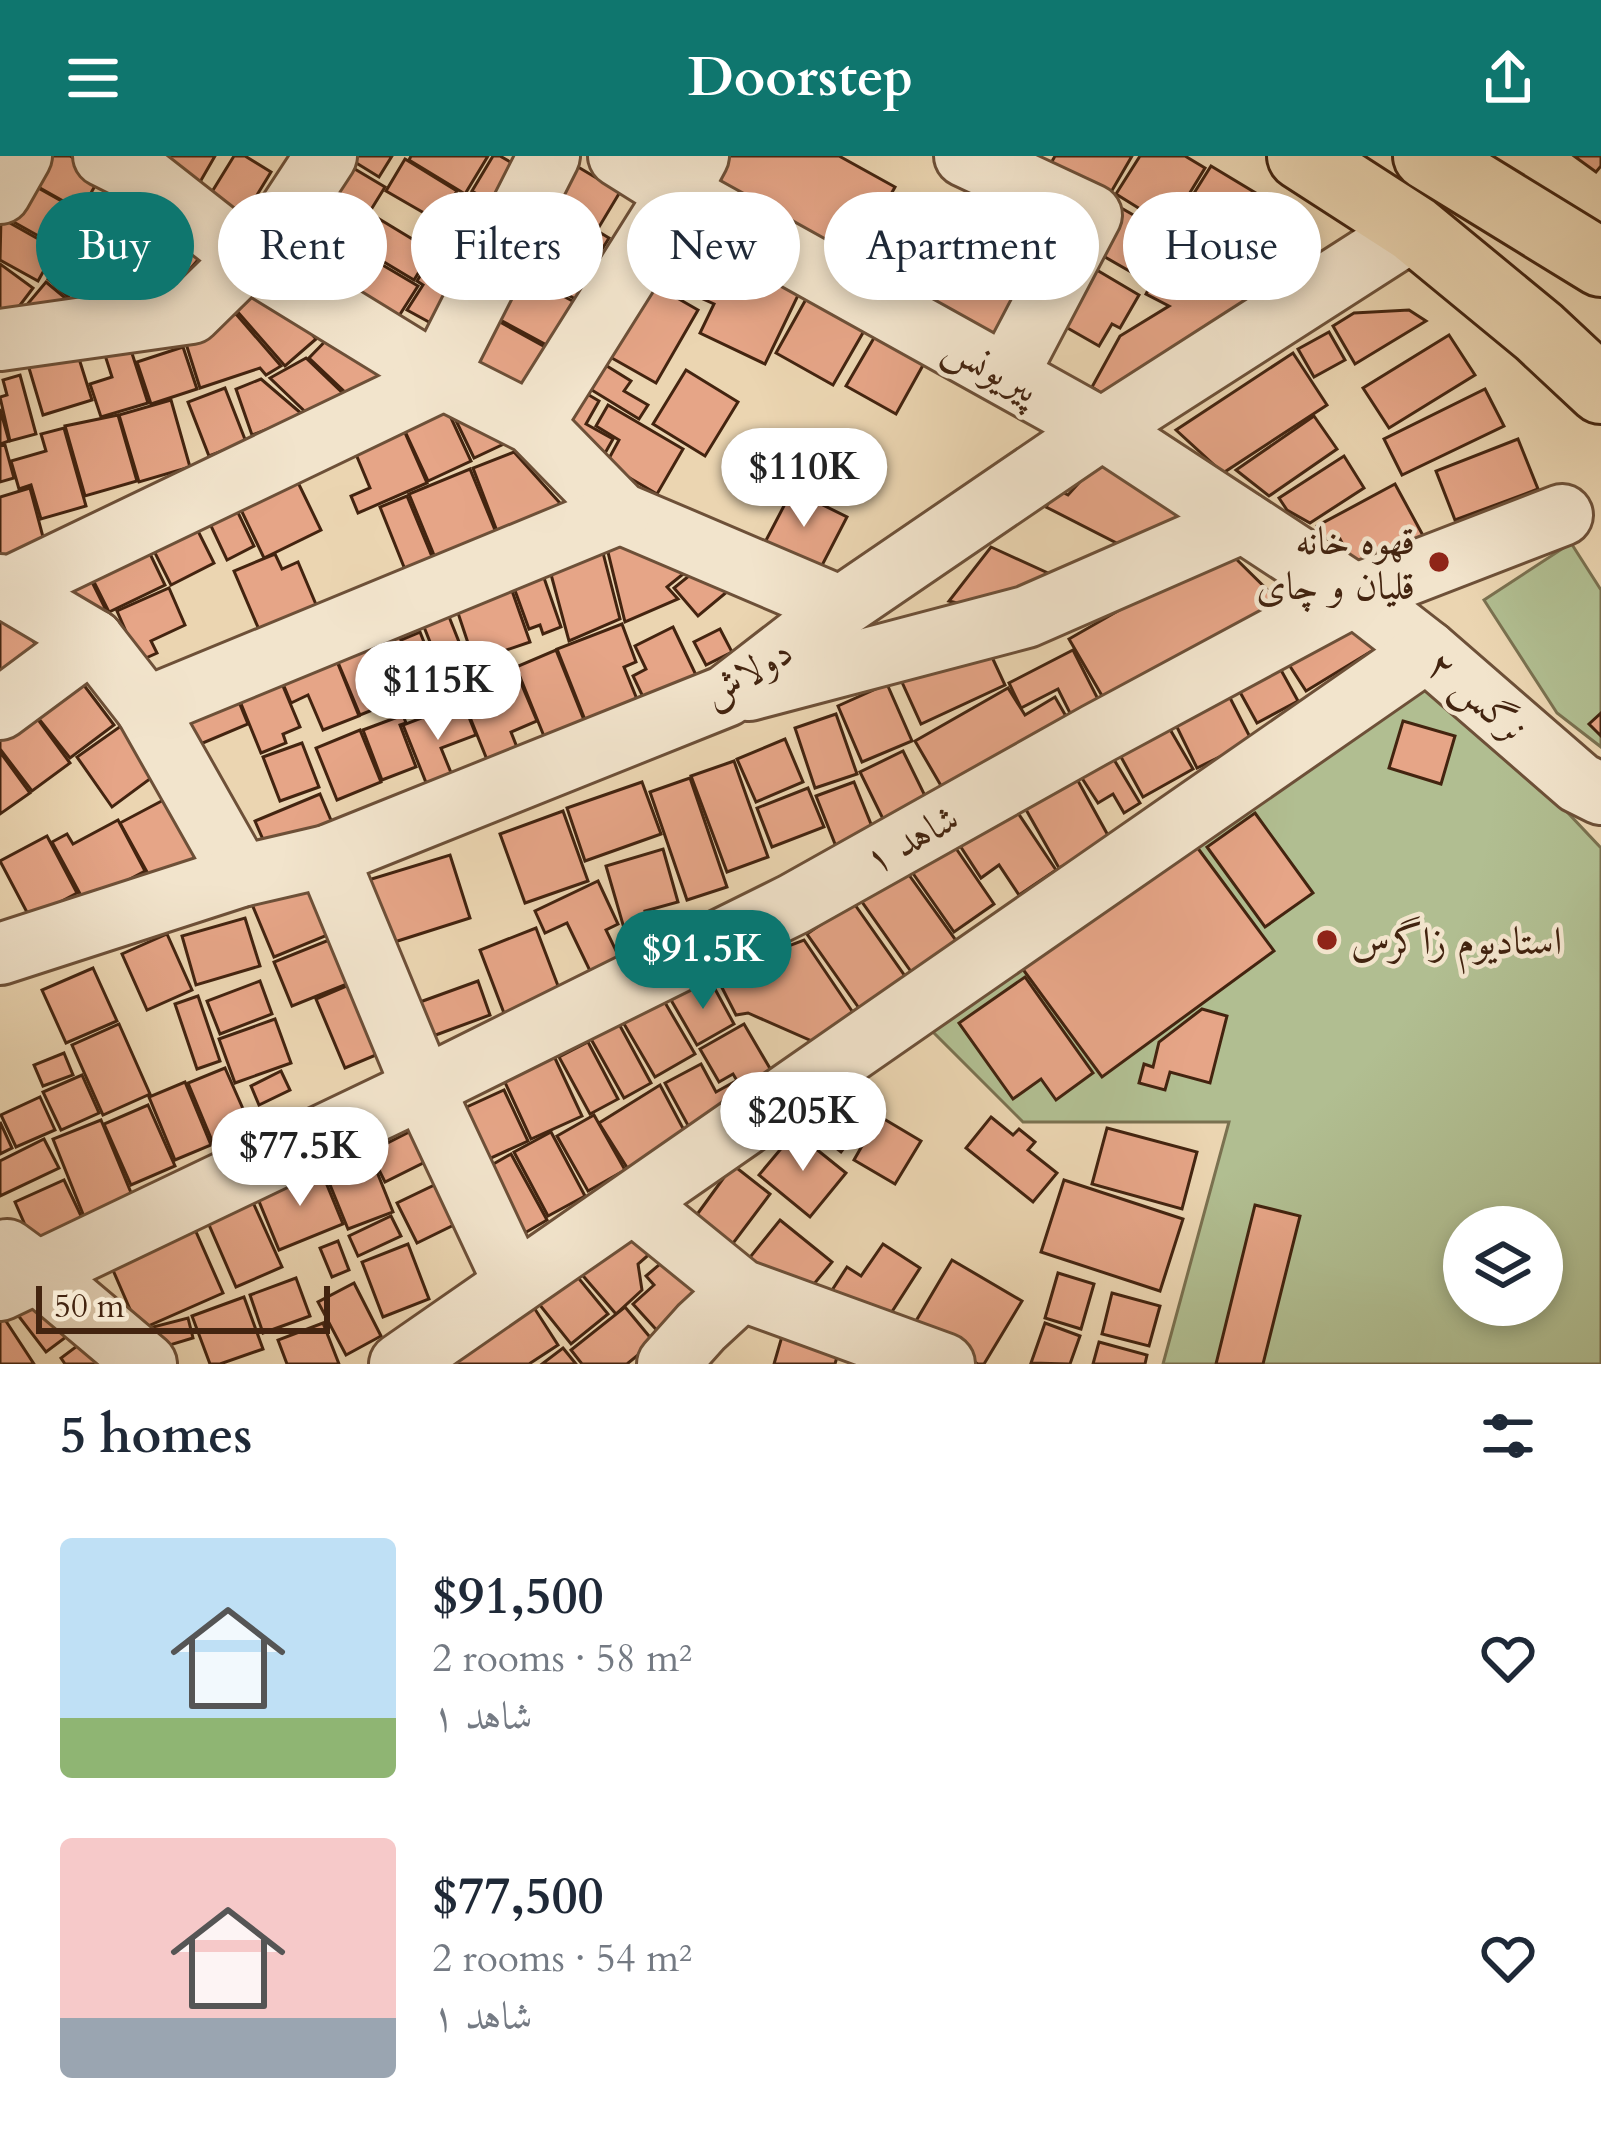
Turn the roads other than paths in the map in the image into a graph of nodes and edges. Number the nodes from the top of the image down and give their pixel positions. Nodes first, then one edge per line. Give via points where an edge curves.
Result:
1 (21, 156) edge
2 (326, 156) edge
3 (549, 156) edge
4 (619, 156) edge
5 (965, 156) edge
6 (1301, 156) edge
7 (1426, 156) edge
8 (122, 160) edge
9 (688, 175) edge
10 (301, 192) edge
11 (0, 193) edge
12 (1414, 229) junction
13 (218, 235) edge
14 (1601, 263) edge
15 (218, 291) edge
16 (316, 300) edge
17 (0, 340) edge
18 (1007, 375) junction
19 (441, 377) junction
20 (1601, 390) edge
21 (533, 424) junction
22 (1102, 429) junction
23 (620, 512) junction
24 (1562, 515) dead end
25 (1244, 522) junction
26 (2, 587) edge
27 (1355, 595) junction
28 (842, 607) junction
29 (93, 640) junction
30 (1427, 651) junction
31 (726, 696) junction
32 (146, 708) junction
33 (0, 709) edge
34 (1601, 794) edge
35 (327, 856) junction
36 (242, 876) junction
37 (0, 955) edge
38 (423, 1088) junction
39 (634, 1203) junction
40 (12, 1269) edge
41 (514, 1282) junction
42 (701, 1336) edge
43 (857, 1349) edge
44 (146, 1364) edge
45 (400, 1364) edge
46 (944, 1364) edge

1 - 11 street
2 - 10 street
3 - 19 street
4 - 9 street, پیریونس
5 - 18 street via 1091,215
6 - 12 main road
7 - 14 main road
8 - 13 street
9 - 18 street, پیریونس
9 - 21 street
12 - 20 main road
12 - 22 street, دولاش
15 - 17 street via 191,314
16 - 19 street
18 - 22 street, پیریونس
19 - 21 street
19 - 26 street
21 - 23 street
22 - 25 street, پیریونس
22 - 28 street, دولاش
23 - 28 street
23 - 32 street
24 - 27 street, شاهد ۱
25 - 27 street, پیریونس
25 - 31 street via 1026,617
26 - 29 street
27 - 30 street, نرگس ۲
27 - 38 street, شاهد ۱ via 794,904
28 - 31 street, دولاش
29 - 32 street
29 - 33 street
30 - 34 street, نرگس ۲
30 - 39 street
31 - 35 street, دولاش
32 - 36 street
35 - 36 street, دولاش
35 - 38 street
36 - 37 street, دولاش
38 - 40 street, شاهد ۱
38 - 41 street
39 - 41 street
39 - 42 street
40 - 44 street
41 - 45 street
42 - 43 street
43 - 46 street

